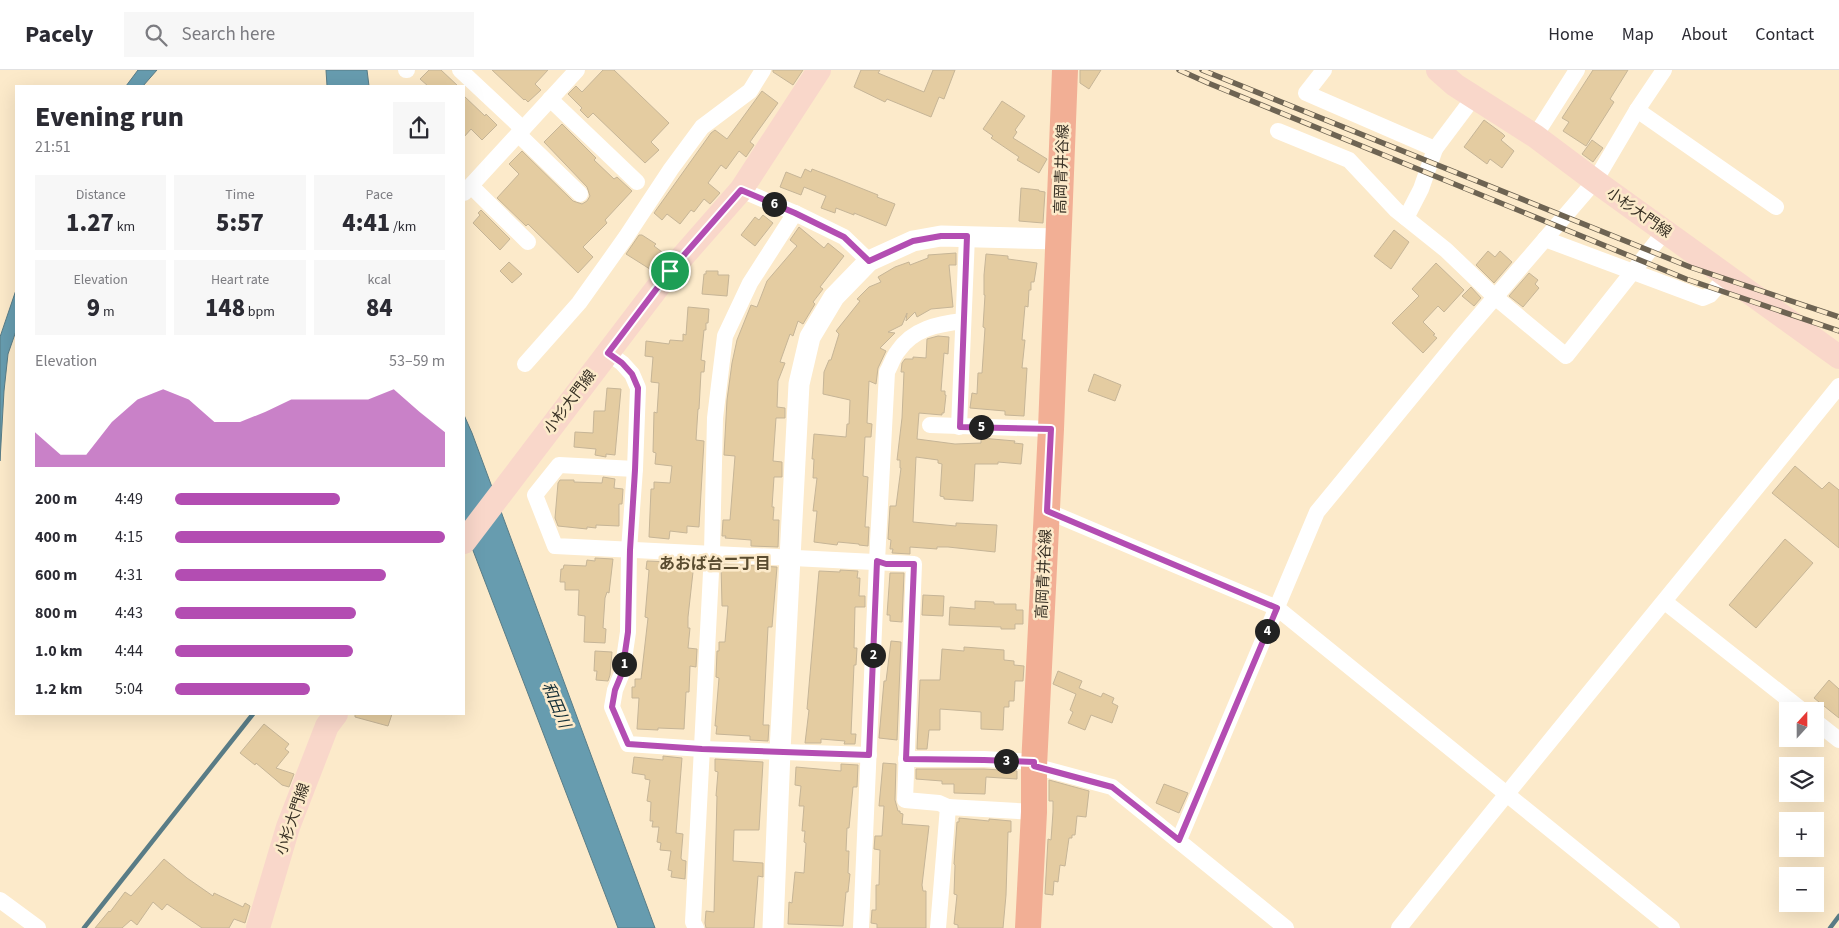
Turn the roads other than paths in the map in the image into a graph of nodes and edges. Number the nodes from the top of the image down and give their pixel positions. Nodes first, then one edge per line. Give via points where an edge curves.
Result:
1 (460, 70) edge
2 (577, 70) edge
3 (763, 70) edge
4 (819, 70) edge
5 (1066, 70) edge
6 (1324, 70) edge
7 (1438, 70) edge
8 (1577, 70) edge
9 (1664, 70) edge
10 (1474, 96) junction
11 (550, 100) junction
12 (1637, 110) junction
13 (521, 131) junction
14 (1278, 131) dead end
15 (1536, 136) junction
16 (1435, 149) junction
17 (1595, 181) junction
18 (637, 182) dead end
19 (467, 189) edge
20 (741, 190) junction
21 (580, 194) dead end
22 (1776, 207) dead end
23 (795, 213) junction
24 (1406, 218) junction
25 (1665, 231) junction
26 (967, 236) junction
27 (1545, 239) junction
28 (1059, 240) junction
29 (528, 242) dead end
30 (869, 261) junction
31 (1634, 272) junction
32 (1727, 276) junction
33 (1495, 298) junction
34 (962, 321) junction
35 (608, 353) junction
36 (1839, 356) edge
37 (525, 364) dead end
38 (1839, 386) edge
39 (930, 425) dead end
40 (960, 427) junction
41 (1051, 429) junction
42 (635, 470) junction
43 (1047, 511) junction
44 (465, 541) edge
45 (630, 550) junction
46 (712, 553) junction
47 (790, 557) junction
48 (877, 561) junction
49 (1664, 602) junction
50 (1277, 608) junction
51 (1792, 702) edge
52 (335, 715) edge
53 (1824, 728) edge
54 (1839, 740) edge
55 (702, 749) junction
56 (780, 751) junction
57 (869, 755) junction
58 (906, 759) junction
59 (1034, 764) junction
60 (1506, 793) junction
61 (948, 807) junction
62 (1034, 812) junction
63 (1179, 840) junction
64 (0, 900) edge
65 (38, 928) edge
66 (258, 928) edge
67 (696, 928) edge
68 (773, 928) edge
69 (861, 928) edge
70 (938, 928) edge
71 (1028, 928) edge
72 (1286, 928) edge
73 (1399, 928) edge
74 (1672, 928) edge

1 - 13 street
2 - 11 street
3 - 37 street via 750,91 702,127 579,303
4 - 20 main road, 小杉大門線
5 - 28 main road, 高岡青井谷線
6 - 16 street via 1306,93
7 - 10 main road, 小杉大門線
8 - 15 street
9 - 12 street
10 - 15 main road, 小杉大門線
10 - 16 street
11 - 13 street
11 - 18 street
12 - 17 street
12 - 22 street
13 - 19 street
13 - 21 street
14 - 24 street via 1349,160
15 - 17 main road, 小杉大門線
16 - 24 street via 1421,189
17 - 25 main road, 小杉大門線
17 - 27 street
19 - 29 street
20 - 23 street
20 - 35 main road, 小杉大門線 via 670,271
23 - 30 street via 844,237
23 - 46 street via 750,283 725,336 715,418
24 - 33 street via 1446,250
25 - 31 street
25 - 32 main road, 小杉大門線
26 - 28 street
26 - 30 street via 913,241
26 - 34 street
27 - 31 street
27 - 33 street
28 - 41 main road, 高岡青井谷線
30 - 47 street via 834,296 810,337 799,384
31 - 32 street via 1703,298
31 - 33 street via 1566,356
32 - 36 main road, 小杉大門線
33 - 50 street via 1318,512
34 - 40 street
34 - 48 street via 916,332 898,351 887,372
35 - 42 street via 632,374 638,388
35 - 44 main road, 小杉大門線
38 - 49 street
39 - 40 street
40 - 41 street
41 - 43 main road, 高岡青井谷線
42 - 45 street
42 - 45 street via 558,465 535,495 555,546
43 - 50 street
43 - 59 main road, 高岡青井谷線
45 - 46 street
45 - 55 street via 628,632 622,673 612,707 628,744
46 - 47 street
46 - 55 street
47 - 48 street
47 - 56 street
48 - 57 street
48 - 58 street via 914,564
49 - 51 street
49 - 60 street
50 - 60 street
50 - 63 street
52 - 66 main road, 小杉大門線 via 326,726 288,826
53 - 54 street
55 - 56 street
55 - 67 street via 693,922
56 - 57 street
56 - 68 street
57 - 69 street
58 - 59 street
58 - 61 street via 905,800 939,803
59 - 62 main road, 高岡青井谷線
59 - 63 street via 1112,787
60 - 73 street
60 - 74 street
61 - 62 street
61 - 70 street
62 - 71 main road, 高岡青井谷線
63 - 72 street
64 - 65 street

